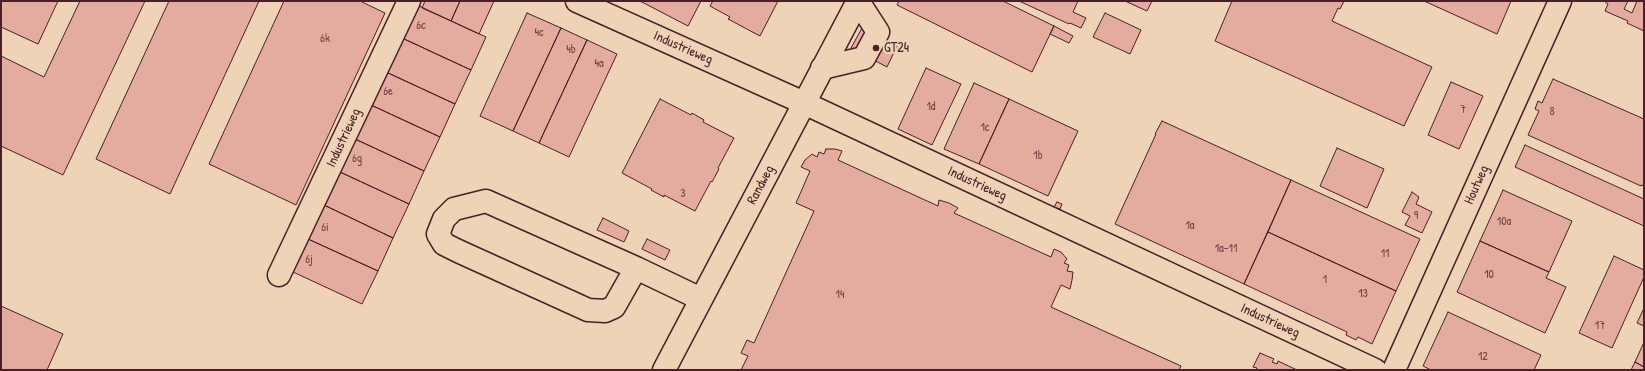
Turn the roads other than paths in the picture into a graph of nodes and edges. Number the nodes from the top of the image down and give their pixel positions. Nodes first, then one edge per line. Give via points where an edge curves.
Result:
1 (409, 1) edge
2 (577, 1) edge
3 (858, 1) edge
4 (1560, 1) edge
5 (822, 68) junction
6 (804, 103) junction
7 (636, 268) junction
8 (279, 275) dead end
9 (701, 299) junction
10 (664, 370) edge
11 (1375, 370) edge
12 (1394, 370) edge

1 - 8 street, Industrieweg
2 - 6 street, Industrieweg
3 - 5 street, Randweg
3 - 5 street via 878,32 864,58
4 - 12 street, Houtweg
5 - 6 street, Randweg
6 - 9 street, Randweg
6 - 11 street, Industrieweg
7 - 7 street via 486,202 454,209 444,219 438,234 444,244 588,310 605,311 614,307
7 - 9 street
9 - 10 street, Randweg

